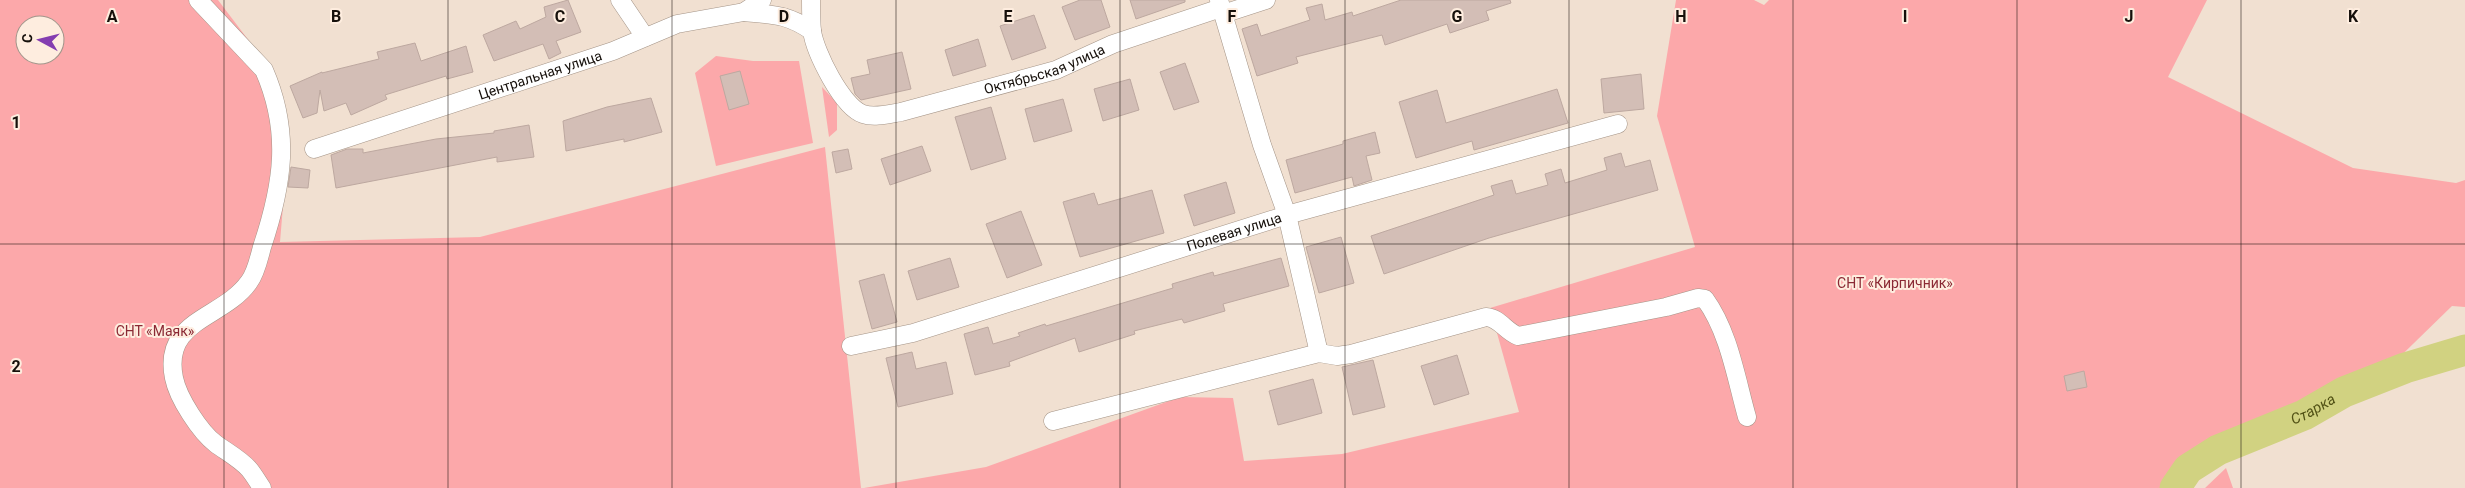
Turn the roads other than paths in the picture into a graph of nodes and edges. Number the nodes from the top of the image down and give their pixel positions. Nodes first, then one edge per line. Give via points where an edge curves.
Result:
1 (198, 0) edge
2 (620, 0) edge
3 (762, 0) edge
4 (811, 0) edge
5 (1266, 0) edge
6 (1221, 7) edge
7 (744, 12) junction
8 (812, 31) junction
9 (645, 37) junction
10 (1618, 124) dead end
11 (314, 150) dead end
12 (1287, 215) junction
13 (851, 346) dead end
14 (1319, 354) junction
15 (1747, 417) dead end
16 (1053, 421) dead end
17 (262, 488) edge

1 - 17 street via 264,70 270,83 280,134 280,180 276,207 251,280 241,292 185,330 175,343 172,359 174,378 179,395 204,433 250,470
2 - 9 street
3 - 7 street, Центральная улица
4 - 8 street
5 - 6 street, Октябрьская улица
6 - 8 street, Октябрьская улица via 1113,44 1056,70 876,116 862,114 848,105 818,53
6 - 12 street
7 - 8 street via 784,16
7 - 9 street, Центральная улица via 677,24
9 - 11 street, Центральная улица via 612,51
10 - 12 street, Полевая улица
12 - 13 street, Полевая улица via 913,333
12 - 14 street
14 - 15 street via 1351,354 1486,317 1494,317 1511,334 1518,336 1705,298 1729,350
14 - 16 street

